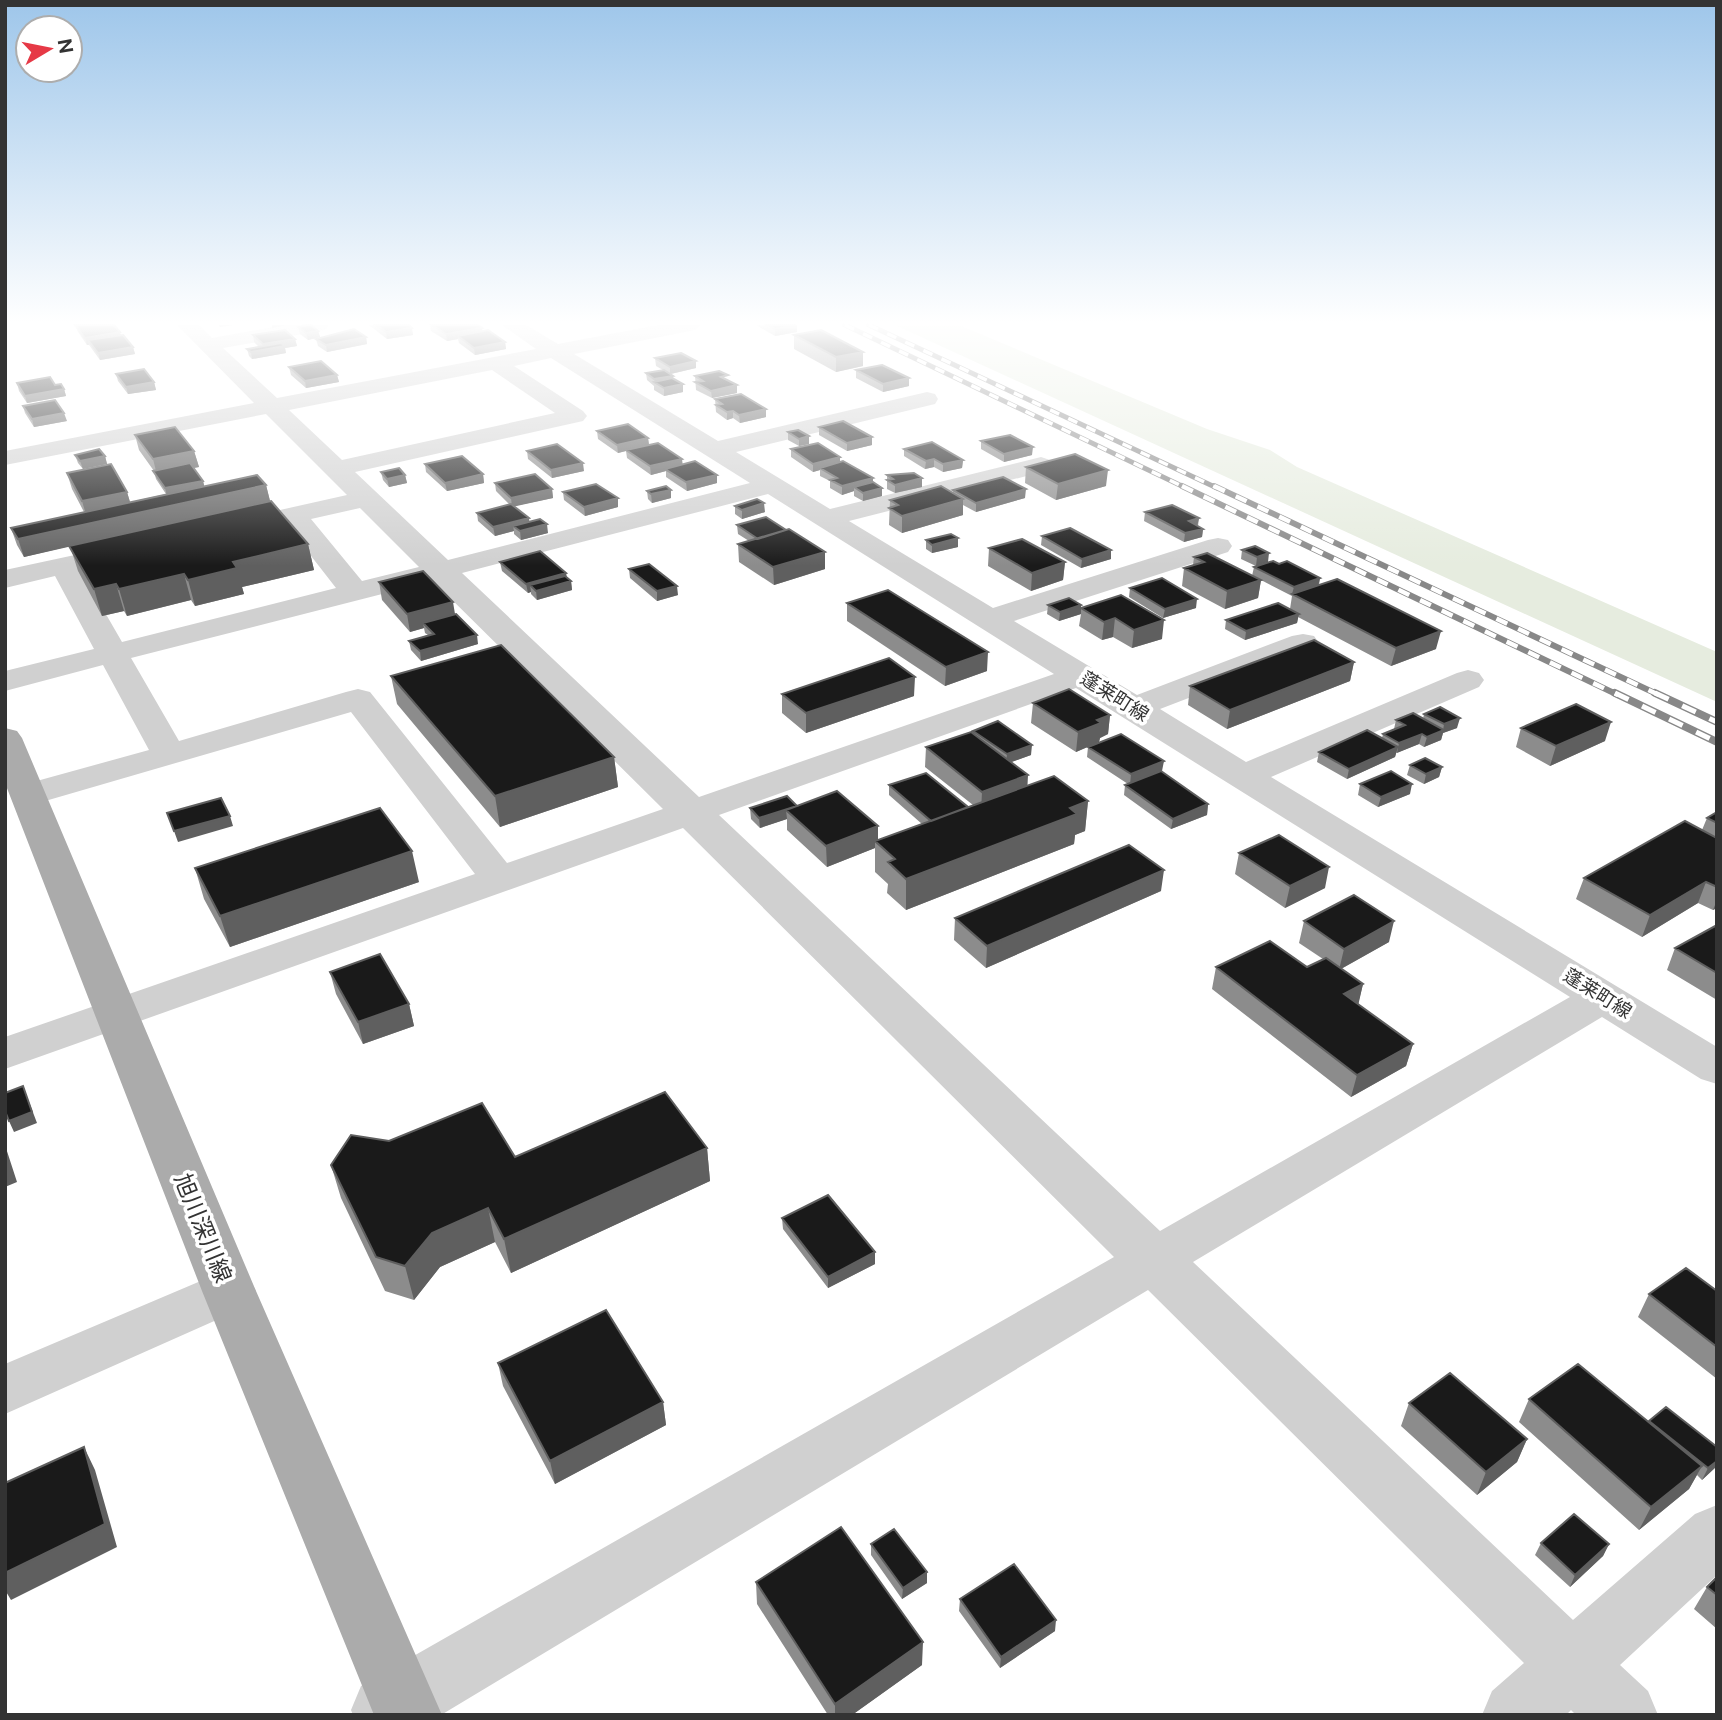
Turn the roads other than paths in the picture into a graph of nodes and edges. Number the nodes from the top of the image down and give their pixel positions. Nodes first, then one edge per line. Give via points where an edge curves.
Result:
1 (275, 405) edge
2 (559, 405) edge
3 (642, 405) edge
4 (901, 405) edge
5 (271, 406) junction
6 (713, 450) junction
7 (5, 458) edge
8 (1041, 465) edge
9 (335, 468) junction
10 (770, 486) junction
11 (367, 499) junction
12 (293, 515) junction
13 (824, 519) junction
14 (212, 533) edge
15 (1217, 546) dead end
16 (145, 548) edge
17 (64, 566) junction
18 (439, 569) junction
19 (5, 579) edge
20 (354, 591) junction
21 (990, 620) junction
22 (1303, 643) edge
23 (112, 653) junction
24 (1081, 675) junction
25 (1468, 680) dead end
26 (5, 681) edge
27 (1134, 708) junction
28 (5, 738) edge
29 (169, 755) junction
30 (1245, 775) junction
31 (28, 795) junction
32 (690, 812) junction
33 (499, 879) junction
34 (1603, 997) junction
35 (116, 1014) junction
36 (5, 1054) edge
37 (1717, 1068) edge
38 (1154, 1260) junction
39 (229, 1291) junction
40 (5, 1390) edge
41 (1717, 1534) edge
42 (1573, 1665) junction
43 (395, 1710) edge
44 (1516, 1715) edge
45 (1624, 1715) edge

1 - 5 street
2 - 9 street via 575,416
3 - 6 street, 蓬莱町線
4 - 6 street
5 - 7 street
5 - 9 street
6 - 10 street, 蓬莱町線
8 - 13 street
9 - 11 street
10 - 13 street, 蓬莱町線
10 - 18 street
11 - 12 street
11 - 18 street
12 - 14 street
12 - 20 street
13 - 21 street, 蓬莱町線
15 - 21 street
16 - 17 street
17 - 19 street
17 - 23 street
18 - 20 street
18 - 32 street
20 - 23 street
21 - 24 street, 蓬莱町線
22 - 27 street
23 - 26 street
23 - 29 street
24 - 27 street, 蓬莱町線
24 - 32 street
25 - 30 street
27 - 30 street, 蓬莱町線
28 - 31 main road, 旭川深川線
29 - 31 street
29 - 33 street via 358,699
30 - 34 street, 蓬莱町線
31 - 35 main road, 旭川深川線
32 - 33 street
32 - 38 street
33 - 35 street
34 - 37 street, 蓬莱町線
34 - 38 street
35 - 36 street
35 - 39 main road, 旭川深川線
38 - 42 street
38 - 43 street
39 - 40 street
39 - 43 main road, 旭川深川線
41 - 42 street
42 - 44 street
42 - 45 street

